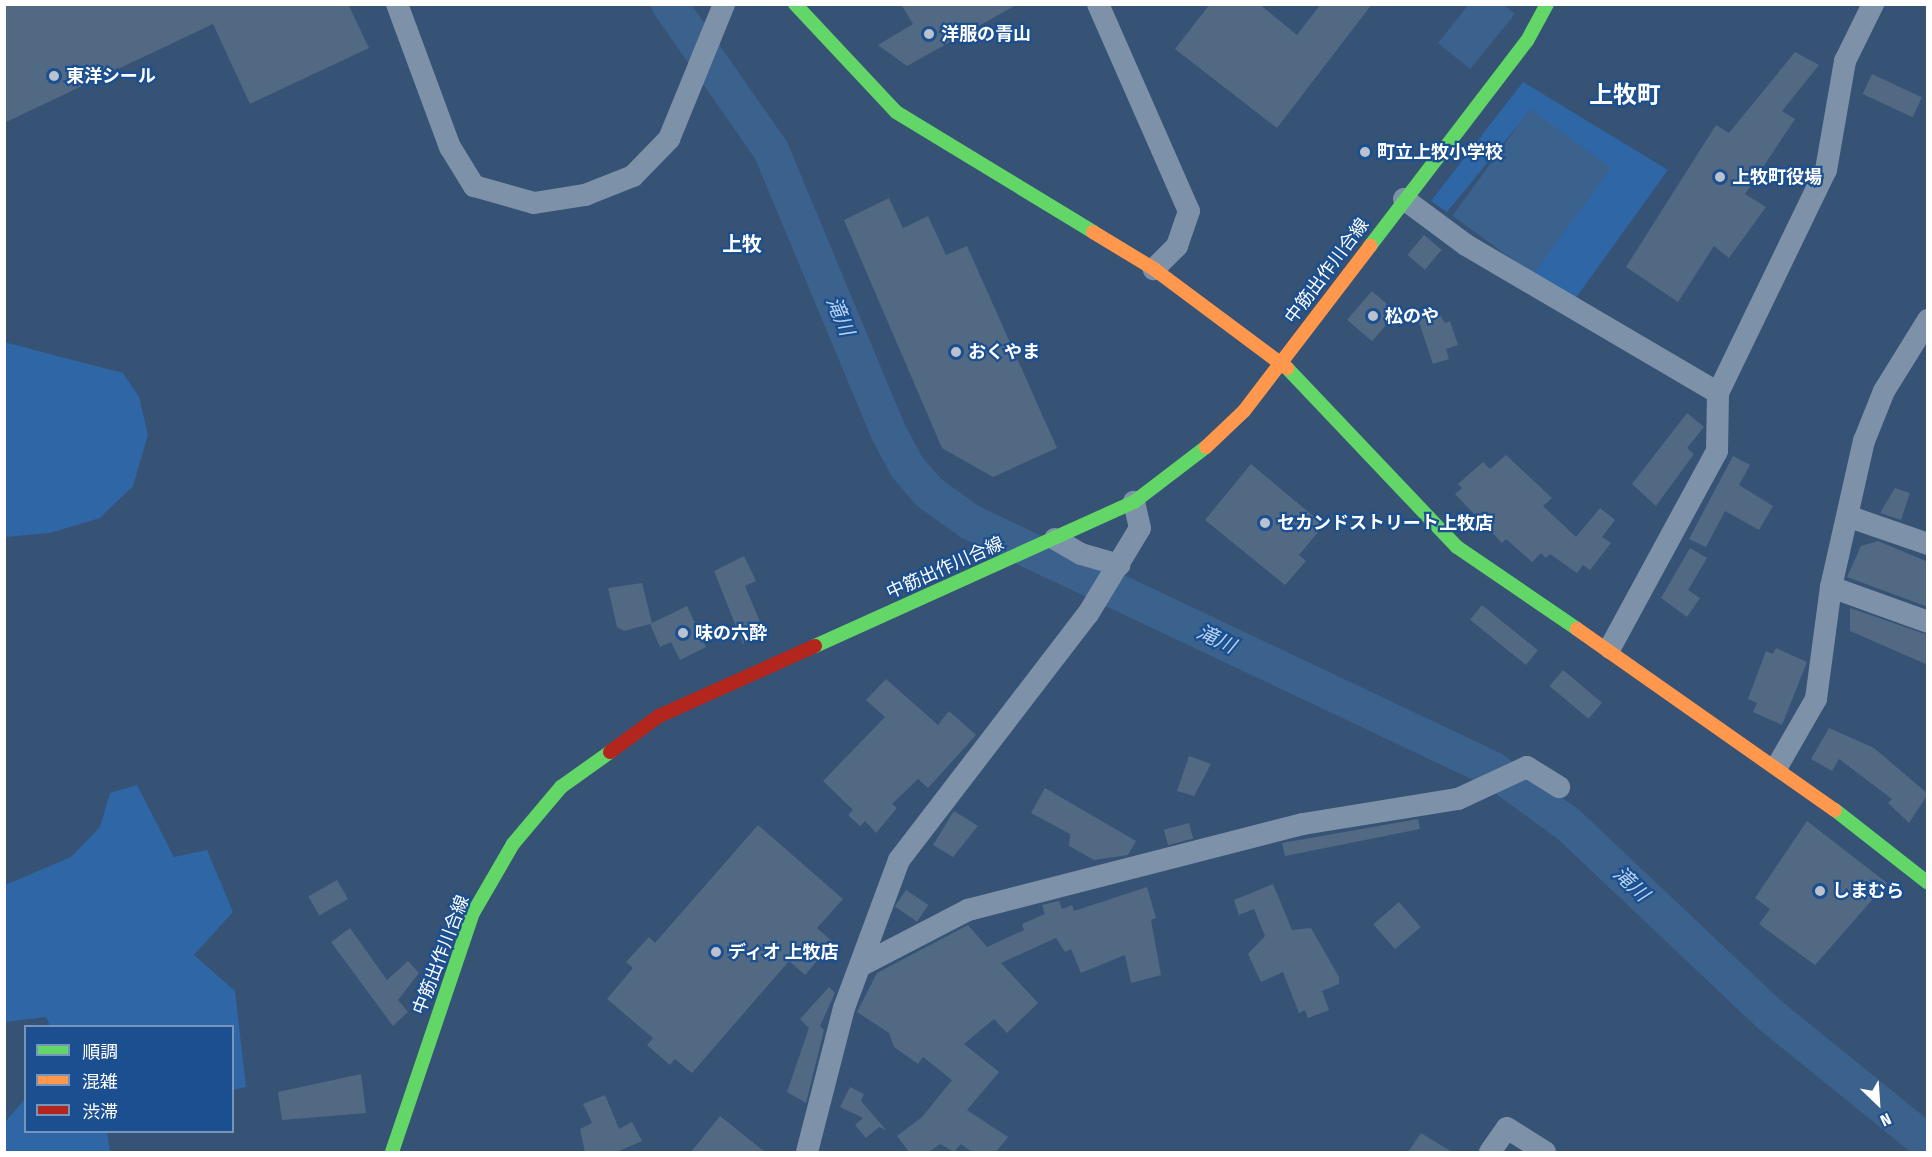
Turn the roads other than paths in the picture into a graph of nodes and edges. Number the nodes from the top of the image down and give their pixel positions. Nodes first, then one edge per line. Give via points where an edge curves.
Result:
1 (397, 4) edge
2 (795, 4) edge
3 (1098, 4) edge
4 (1547, 4) edge
5 (1873, 4) edge
6 (719, 13) edge
7 (1404, 199) junction
8 (1154, 269) junction
9 (1928, 320) edge
10 (1281, 362) junction
11 (1718, 393) junction
12 (1134, 502) junction
13 (1850, 517) junction
14 (1055, 539) junction
15 (1928, 544) edge
16 (1119, 565) junction
17 (1831, 587) junction
18 (1928, 622) edge
19 (1610, 648) junction
20 (1778, 765) junction
21 (1559, 787) dead end
22 (1928, 883) edge
23 (860, 966) junction
24 (392, 1152) edge
25 (807, 1152) edge
26 (1490, 1152) edge
27 (1545, 1152) edge

1 - 6 street via 450,147 474,186 534,203 585,195 633,176 669,139
2 - 8 main road via 896,112
3 - 8 street via 1189,211 1177,246
4 - 7 main road, 中筋出作川合線 via 1527,41
5 - 11 street via 1845,61 1826,170
7 - 10 main road, 中筋出作川合線
7 - 11 street via 1466,245
8 - 10 main road
9 - 13 street via 1884,391 1864,441
10 - 12 main road, 中筋出作川合線 via 1217,440
10 - 19 main road via 1457,548
11 - 19 street via 1716,451
12 - 14 main road, 中筋出作川合線
12 - 16 street via 1140,528
13 - 15 street
13 - 17 street
14 - 16 street via 1081,554
14 - 24 main road, 中筋出作川合線 via 659,716 561,787 513,844 473,913
16 - 23 street via 991,746 916,833 888,885
17 - 18 street
17 - 20 street via 1816,699
19 - 20 main road
20 - 22 main road
21 - 23 street via 1527,767 1475,794 1303,824 968,910
23 - 25 street
26 - 27 street via 1507,1128

